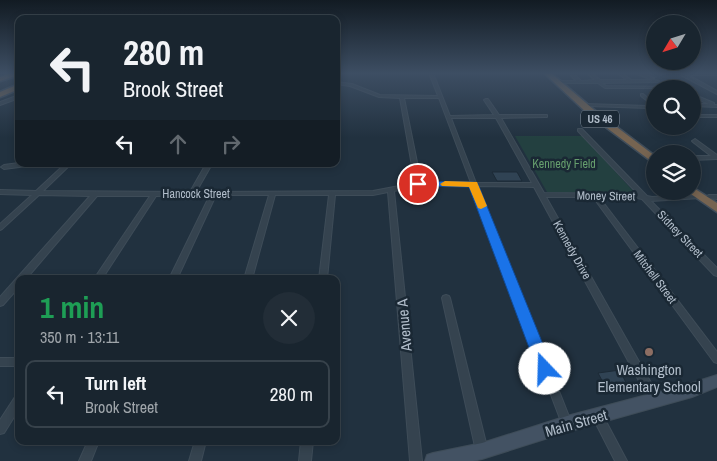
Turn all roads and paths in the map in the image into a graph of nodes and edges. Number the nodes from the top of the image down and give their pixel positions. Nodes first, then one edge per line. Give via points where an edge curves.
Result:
1 (373, 95) edge
2 (571, 95) edge
3 (575, 95) edge
4 (402, 97) junction
5 (440, 97) joint
6 (15, 98) edge
7 (701, 99) edge
8 (486, 100) dead end
9 (0, 104) edge
10 (588, 105) junction
11 (701, 105) edge
12 (716, 106) edge
13 (646, 107) edge
14 (545, 116) dead end
15 (701, 116) edge
16 (717, 116) edge
17 (448, 117) junction
18 (498, 117) junction
19 (580, 130) dead end
20 (695, 141) dead end
21 (646, 150) edge
22 (646, 154) edge
23 (701, 158) edge
24 (716, 158) edge
25 (15, 165) edge
26 (4, 166) dead end
27 (65, 167) edge
28 (207, 167) edge
29 (418, 184) junction
30 (473, 184) junction
31 (536, 185) junction
32 (391, 189) junction
33 (0, 192) edge
34 (37, 193) junction
35 (332, 193) junction
36 (95, 194) junction
37 (154, 194) junction
38 (192, 194) junction
39 (214, 194) junction
40 (272, 194) junction
41 (542, 195) junction
42 (594, 195) junction
43 (644, 197) junction
44 (707, 197) edge
45 (717, 208) edge
46 (0, 228) edge
47 (717, 273) edge
48 (24, 275) edge
49 (101, 275) edge
50 (175, 275) edge
51 (249, 275) edge
52 (324, 275) edge
53 (15, 286) edge
54 (446, 298) dead end
55 (0, 303) edge
56 (717, 359) edge
57 (0, 362) edge
58 (15, 362) edge
59 (717, 382) edge
60 (656, 401) junction
61 (15, 406) edge
62 (597, 416) junction
63 (567, 424) junction
64 (0, 429) edge
65 (92, 445) edge
66 (200, 445) edge
67 (306, 445) edge
68 (482, 451) junction
69 (618, 456) edge
70 (85, 461) edge
71 (195, 461) edge
72 (304, 461) edge
73 (416, 461) edge
74 (434, 461) edge

1 - 4 street
2 - 22 highway, US 46
3 - 10 highway, US 46
4 - 5 street
4 - 29 street
5 - 17 street
6 - 9 street
7 - 12 street
8 - 18 street, Kennedy Drive
10 - 13 street
10 - 21 highway, US 46
11 - 12 street
14 - 18 street
15 - 16 street
17 - 18 street
17 - 30 street
18 - 31 street, Kennedy Drive
19 - 43 street, Sidney Street
20 - 24 street
23 - 24 street
25 - 26 street
27 - 34 street
28 - 38 street
29 - 30 street, Hancock Street
29 - 32 street, Hancock Street
30 - 31 street, Hancock Street
30 - 63 street
31 - 41 street, Kennedy Drive
32 - 35 street, Hancock Street via 373,193
32 - 73 street, Avenue A
33 - 34 street, Hancock Street
34 - 36 street, Hancock Street
34 - 46 street
35 - 40 street, Hancock Street
35 - 52 street
36 - 37 street, Hancock Street
36 - 48 street
37 - 38 street, Hancock Street
37 - 49 street
38 - 39 street, Hancock Street
39 - 40 street, Hancock Street
39 - 50 street
40 - 51 street
41 - 42 street, Money Street
41 - 60 street, Kennedy Drive
42 - 43 street, Money Street
42 - 56 street, Mitchell Street
43 - 44 street, Money Street
43 - 47 street, Sidney Street
44 - 45 highway
53 - 55 street
54 - 68 street
57 - 58 street
59 - 60 street, Main Street
60 - 62 street, Main Street
61 - 64 street
62 - 63 street, Main Street
62 - 69 street
63 - 68 street, Main Street
65 - 70 street
66 - 71 street
67 - 72 street
68 - 74 street, Main Street

